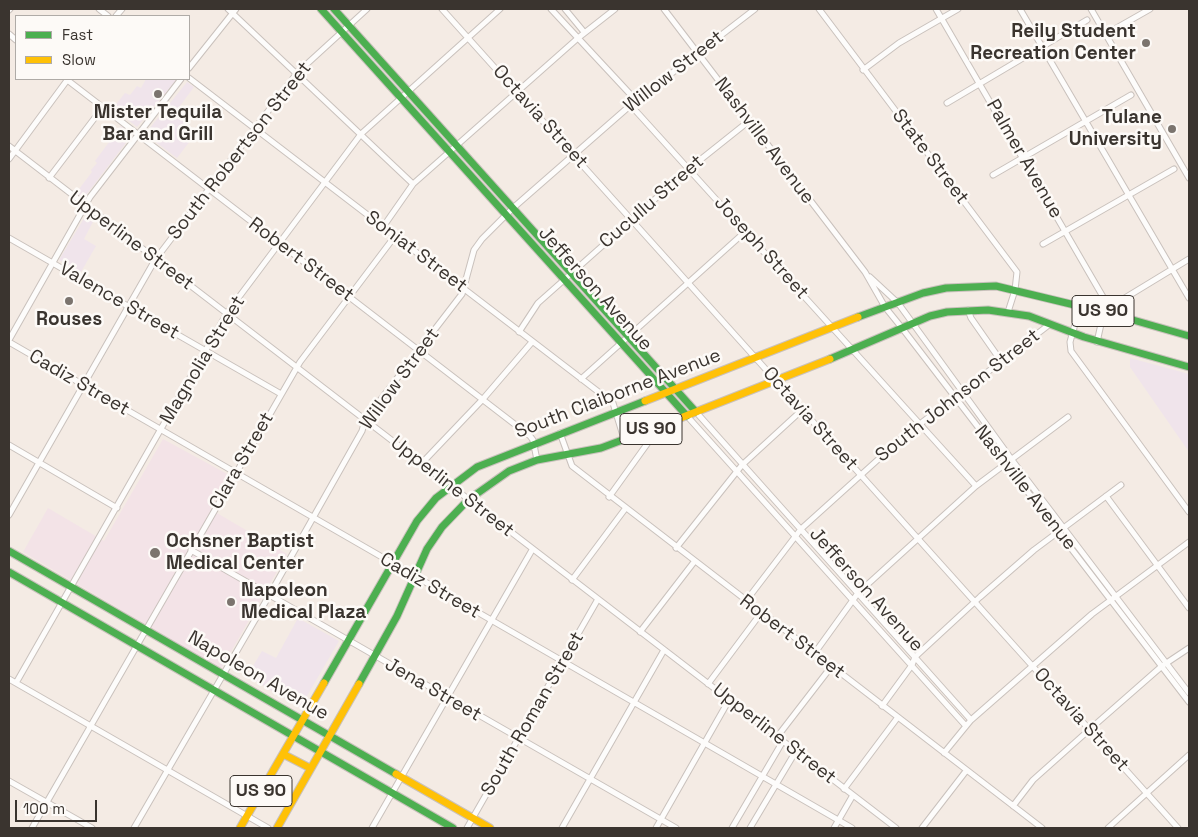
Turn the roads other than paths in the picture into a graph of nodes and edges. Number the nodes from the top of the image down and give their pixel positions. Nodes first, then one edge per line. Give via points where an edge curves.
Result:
1 (321, 9) edge
2 (334, 9) edge
3 (367, 9) edge
4 (442, 9) edge
5 (500, 9) edge
6 (551, 9) edge
7 (565, 9) edge
8 (615, 9) edge
9 (664, 9) edge
10 (755, 9) edge
11 (819, 9) edge
12 (936, 9) edge
13 (958, 9) edge
14 (1020, 9) edge
15 (1091, 9) edge
16 (1150, 9) edge
17 (231, 10) edge
18 (942, 18) junction
19 (1087, 20) dead end
20 (349, 25) junction
21 (342, 32) junction
22 (584, 32) junction
23 (1106, 34) junction
24 (468, 38) junction
25 (578, 38) junction
26 (1042, 47) junction
27 (697, 53) junction
28 (190, 67) edge
29 (863, 70) junction
30 (297, 73) junction
31 (190, 79) edge
32 (66, 80) edge
33 (68, 80) edge
34 (180, 80) edge
35 (980, 84) junction
36 (408, 92) junction
37 (516, 92) junction
38 (1131, 95) dead end
39 (401, 98) junction
40 (633, 103) junction
41 (947, 103) dead end
42 (103, 107) junction
43 (749, 121) junction
44 (1086, 121) junction
45 (254, 129) junction
46 (138, 134) junction
47 (361, 134) junction
48 (11, 148) edge
49 (453, 148) junction
50 (573, 154) junction
51 (1023, 157) junction
52 (9, 159) edge
53 (690, 168) junction
54 (1174, 168) dead end
55 (993, 175) dead end
56 (49, 178) junction
57 (1189, 178) edge
58 (325, 183) junction
59 (413, 184) junction
60 (209, 189) junction
61 (1129, 195) junction
62 (85, 205) junction
63 (513, 208) junction
64 (507, 214) junction
65 (631, 219) junction
66 (383, 227) junction
67 (746, 231) junction
68 (1066, 231) junction
69 (395, 236) junction
70 (9, 238) edge
71 (279, 244) junction
72 (1043, 244) dead end
73 (1189, 259) edge
74 (155, 260) junction
75 (52, 263) junction
76 (1172, 269) junction
77 (865, 272) junction
78 (571, 273) junction
79 (564, 279) junction
80 (688, 282) junction
81 (463, 288) junction
82 (1015, 290) junction
83 (349, 296) junction
84 (1189, 298) edge
85 (898, 303) junction
86 (129, 306) junction
87 (1080, 306) junction
88 (885, 307) junction
89 (968, 309) junction
90 (1008, 312) junction
91 (1105, 312) junction
92 (226, 313) junction
93 (913, 324) junction
94 (1050, 324) junction
95 (833, 328) junction
96 (902, 328) junction
97 (519, 332) junction
98 (1072, 333) junction
99 (628, 336) junction
100 (1189, 336) edge
101 (9, 341) edge
102 (532, 342) junction
103 (621, 342) junction
104 (1097, 342) junction
105 (419, 350) junction
106 (854, 350) junction
107 (205, 351) junction
108 (756, 359) junction
109 (1001, 361) junction
110 (1189, 367) edge
111 (297, 368) junction
112 (581, 379) junction
113 (777, 381) junction
114 (83, 385) junction
115 (676, 390) junction
116 (961, 392) junction
117 (666, 393) junction
118 (281, 394) junction
119 (955, 397) junction
120 (483, 399) junction
121 (802, 410) junction
122 (616, 412) junction
123 (696, 412) junction
124 (687, 416) junction
125 (1068, 417) dead end
126 (365, 420) junction
127 (920, 423) junction
128 (661, 425) junction
129 (160, 431) junction
130 (560, 433) junction
131 (624, 439) junction
132 (534, 444) junction
133 (9, 445) edge
134 (568, 454) junction
135 (537, 460) junction
136 (1009, 462) junction
137 (39, 463) junction
138 (422, 463) junction
139 (742, 465) junction
140 (737, 471) junction
141 (236, 474) junction
142 (861, 475) junction
143 (450, 485) junction
144 (1121, 485) dead end
145 (976, 486) junction
146 (1106, 496) junction
147 (609, 497) junction
148 (468, 500) junction
149 (117, 508) junction
150 (625, 509) junction
151 (1189, 512) edge
152 (9, 515) edge
153 (312, 518) junction
154 (801, 529) junction
155 (1061, 530) junction
156 (796, 536) junction
157 (918, 539) junction
158 (1189, 542) edge
159 (676, 548) junction
160 (191, 550) junction
161 (532, 550) junction
162 (9, 551) edge
163 (694, 562) junction
164 (392, 564) junction
165 (1157, 566) junction
166 (9, 572) edge
167 (415, 577) junction
168 (572, 580) junction
169 (71, 587) junction
170 (858, 593) junction
171 (270, 594) junction
172 (1112, 597) junction
173 (598, 599) junction
174 (853, 600) junction
175 (746, 601) junction
176 (975, 602) junction
177 (62, 603) junction
178 (1189, 608) edge
179 (761, 613) junction
180 (492, 621) junction
181 (145, 630) junction
182 (640, 632) junction
183 (348, 641) junction
184 (136, 646) junction
185 (1189, 648) edge
186 (664, 650) junction
187 (814, 654) junction
188 (374, 656) junction
189 (915, 657) junction
190 (562, 661) junction
191 (912, 665) junction
192 (1165, 665) junction
193 (1032, 666) junction
194 (831, 667) junction
195 (223, 674) junction
196 (9, 679) edge
197 (16, 683) junction
198 (708, 684) junction
199 (213, 691) junction
200 (1189, 693) edge
201 (447, 698) junction
202 (729, 700) junction
203 (635, 702) junction
204 (1189, 702) edge
205 (882, 706) junction
206 (898, 718) junction
207 (302, 720) junction
208 (970, 720) junction
209 (966, 725) junction
210 (91, 726) junction
211 (1089, 730) junction
212 (329, 736) junction
213 (293, 737) junction
214 (777, 737) junction
215 (518, 740) junction
216 (783, 741) junction
217 (704, 743) junction
218 (796, 751) junction
219 (319, 752) junction
220 (283, 754) junction
221 (944, 754) junction
222 (1189, 755) edge
223 (310, 768) junction
224 (168, 771) junction
225 (966, 771) junction
226 (762, 776) junction
227 (402, 777) junction
228 (589, 780) junction
229 (9, 781) edge
230 (775, 784) junction
231 (844, 789) junction
232 (1146, 793) junction
233 (393, 794) junction
234 (853, 795) junction
235 (47, 803) junction
236 (1013, 806) junction
237 (247, 816) junction
238 (473, 818) junction
239 (661, 820) junction
240 (838, 820) junction
241 (1035, 823) junction
242 (32, 828) edge
243 (92, 828) edge
244 (134, 828) edge
245 (240, 828) edge
246 (268, 828) edge
247 (277, 828) edge
248 (372, 828) edge
249 (453, 828) edge
250 (467, 828) edge
251 (490, 828) edge
252 (562, 828) edge
253 (656, 828) edge
254 (676, 828) edge
255 (732, 828) edge
256 (750, 828) edge
257 (834, 828) edge
258 (852, 828) edge
259 (896, 828) edge
260 (922, 828) edge
261 (1030, 828) edge
262 (1042, 828) edge
263 (1108, 828) edge
264 (1178, 828) edge

1 - 21 main road, Jefferson Avenue
2 - 20 main road, Jefferson Avenue
3 - 20 street, South Robertson Street
4 - 24 street, Octavia Street
5 - 24 street, Magnolia Street
6 - 25 street, Joseph Street
7 - 22 street
8 - 22 street
9 - 27 street, Nashville Avenue
10 - 27 street, Willow Street
11 - 29 street, State Street
12 - 18 street, Palmer Avenue
13 - 18 street
14 - 26 street
15 - 23 street
16 - 23 street
17 - 28 street
17 - 30 street
18 - 29 street via 899,43
18 - 35 street, Palmer Avenue
19 - 26 street
20 - 21 street, South Robertson Street
20 - 36 main road, Jefferson Avenue
21 - 30 street, South Robertson Street
21 - 39 main road, Jefferson Avenue
22 - 25 street
23 - 57 street
24 - 36 street, Magnolia Street
24 - 37 street, Octavia Street
25 - 37 street
25 - 40 street, Joseph Street via 631,95
26 - 35 street
26 - 44 street
27 - 40 street, Willow Street
27 - 43 street, Nashville Avenue
29 - 82 street, State Street via 1017,272
30 - 45 street, South Robertson Street
30 - 47 street
31 - 45 street, Soniat Street
32 - 48 street
33 - 42 street, Robert Street
34 - 46 street
35 - 41 street
35 - 51 street, Palmer Avenue
36 - 39 street, Magnolia Street
36 - 49 main road, Jefferson Avenue
37 - 49 street
37 - 50 street, Octavia Street
38 - 44 street
39 - 47 street, Magnolia Street
39 - 49 main road, Jefferson Avenue
40 - 50 street, Willow Street
40 - 53 street, Joseph Street via 635,110
42 - 46 street, Robert Street
42 - 56 street
43 - 53 street, Cucullu Street
43 - 77 street, Nashville Avenue
44 - 51 street
44 - 61 street
45 - 58 street, Soniat Street
45 - 60 street, South Robertson Street
46 - 60 street, Robert Street
46 - 62 street
47 - 58 street, Magnolia Street
47 - 59 street
48 - 52 street
48 - 56 street, Upperline Street
49 - 59 street
49 - 63 main road, Jefferson Avenue
49 - 64 main road, Jefferson Avenue
50 - 63 street, Willow Street
50 - 65 street, Octavia Street
51 - 55 street
51 - 68 street, Palmer Avenue
53 - 65 street, Cucullu Street
53 - 67 street, Joseph Street
54 - 61 street
56 - 62 street, Upperline Street
58 - 66 street, Soniat Street
58 - 71 street, Magnolia Street
59 - 66 street
60 - 71 street, Robert Street
60 - 74 street, South Robertson Street
61 - 68 street
61 - 76 street
62 - 74 street, Upperline Street
62 - 75 street
63 - 64 street, Willow Street
63 - 78 main road, Jefferson Avenue
64 - 79 main road, Jefferson Avenue
64 - 81 street, Willow Street via 474,250
65 - 78 street, Cucullu Street
65 - 80 street, Octavia Street
66 - 69 street, Soniat Street
67 - 80 street
67 - 95 street, Joseph Street
68 - 72 street
68 - 91 street, Palmer Avenue via 1106,302
69 - 81 street, Soniat Street
69 - 83 street, Clara Street
70 - 75 street, Valence Street
71 - 83 street, Robert Street
71 - 92 street, Magnolia Street
73 - 76 street
74 - 86 street, South Robertson Street
74 - 92 street, Upperline Street
75 - 86 street, Valence Street
75 - 101 street
76 - 84 street
76 - 91 street
77 - 85 street, Nashville Avenue
77 - 88 street, Nashville Avenue
78 - 79 street, Cucullu Street
78 - 99 main road, Jefferson Avenue
79 - 97 street, Cucullu Street via 533,308
79 - 103 main road, Jefferson Avenue
80 - 99 street
80 - 108 street, Octavia Street
81 - 97 street, Soniat Street
81 - 105 street, Willow Street via 462,294
82 - 85 main road, South Claiborne Avenue / US 90 via 966,286 923,293
82 - 87 main road, South Claiborne Avenue / US 90
82 - 90 street, State Street
83 - 105 street, Robert Street
83 - 111 street, Clara Street
85 - 88 main road, South Claiborne Avenue / US 90
85 - 93 street, Nashville Avenue
86 - 107 street, Valence Street
86 - 114 street, South Robertson Street
87 - 91 main road, South Claiborne Avenue / US 90
87 - 98 street
88 - 95 main road, South Claiborne Avenue / US 90
88 - 96 street, Nashville Avenue
89 - 90 main road, South Claiborne Avenue / US 90
89 - 93 main road, South Claiborne Avenue / US 90 via 930,316
89 - 109 street
90 - 94 main road, South Claiborne Avenue / US 90
91 - 100 main road, South Claiborne Avenue / US 90
91 - 104 street
92 - 107 street, Magnolia Street
92 - 111 street, Upperline Street
93 - 96 main road, South Claiborne Avenue / US 90
93 - 116 street, Nashville Avenue
94 - 98 main road, South Claiborne Avenue / US 90
94 - 109 street, South Johnson Street
95 - 106 street, Joseph Street
95 - 108 main road, South Claiborne Avenue / US 90
96 - 106 main road, South Claiborne Avenue / US 90
96 - 119 street, Nashville Avenue
97 - 102 street, Soniat Street
98 - 104 main road, South Claiborne Avenue / US 90
98 - 151 street via 1071,350
99 - 103 street
99 - 115 main road, Jefferson Avenue
101 - 114 street, Cadiz Street
102 - 112 street, Soniat Street
102 - 120 street
103 - 112 street
103 - 117 main road, Jefferson Avenue
104 - 110 main road, South Claiborne Avenue / US 90
105 - 120 street, Robert Street
105 - 126 street, Willow Street
106 - 113 main road, South Claiborne Avenue / US 90
106 - 127 street, Joseph Street
107 - 118 street, Valence Street
107 - 129 street, Magnolia Street
108 - 113 street, Octavia Street
108 - 115 main road, South Claiborne Avenue / US 90
109 - 116 street, South Johnson Street
111 - 118 street, Clara Street
111 - 126 street, Upperline Street
112 - 122 street, Soniat Street via 613,403
113 - 121 street, Octavia Street
113 - 123 main road, South Claiborne Avenue / US 90
114 - 129 street, Cadiz Street
114 - 137 street, South Robertson Street
115 - 117 main road, South Claiborne Avenue / US 90
115 - 123 main road, Jefferson Avenue
116 - 119 street, South Johnson Street
116 - 136 street, Nashville Avenue
117 - 122 main road, South Claiborne Avenue / US 90
117 - 124 main road, Jefferson Avenue
118 - 141 street, Clara Street
119 - 127 street, South Johnson Street
119 - 136 street, Nashville Avenue
120 - 132 street, Robert Street via 530,436
120 - 138 street
121 - 139 street
121 - 142 street, Octavia Street
122 - 130 main road, South Claiborne Avenue / US 90
122 - 131 street, Soniat Street
123 - 124 main road, South Claiborne Avenue / US 90
123 - 139 street, Jefferson Avenue
124 - 128 main road, South Claiborne Avenue / US 90
124 - 140 street, Jefferson Avenue
125 - 136 street
126 - 138 street, Upperline Street
126 - 153 street, Willow Street via 362,431
127 - 142 street, South Johnson Street
127 - 145 street, Joseph Street
128 - 131 main road, South Claiborne Avenue / US 90
128 - 147 street
129 - 141 street, Cadiz Street
129 - 149 street, Magnolia Street
130 - 132 main road, South Claiborne Avenue / US 90
130 - 134 street, Robert Street
131 - 134 main road, South Claiborne Avenue / US 90
132 - 135 street
132 - 143 main road, South Claiborne Avenue / US 90 via 477,467
133 - 137 street
134 - 135 main road, South Claiborne Avenue / US 90
134 - 147 street, Robert Street via 572,466
135 - 148 main road, South Claiborne Avenue / US 90 via 509,470
136 - 145 street
136 - 155 street, Nashville Avenue
137 - 149 street
137 - 152 street, South Robertson Street
138 - 143 street, Upperline Street
139 - 140 street
139 - 154 street, Jefferson Avenue
140 - 156 street, Jefferson Avenue
140 - 159 street
141 - 153 street, Cadiz Street
141 - 160 street, Clara Street
142 - 154 street, South Johnson Street
142 - 157 street, Octavia Street
143 - 148 street, Upperline Street
143 - 164 main road, South Claiborne Avenue / US 90 via 418,521
144 - 146 street
145 - 157 street
146 - 155 street
146 - 165 street
147 - 150 street, Robert Street
148 - 161 street, Upperline Street
148 - 167 main road, South Claiborne Avenue / US 90 via 442,527 427,549
149 - 169 street, Magnolia Street
150 - 159 street, Robert Street
150 - 168 street
153 - 164 street, Cadiz Street
153 - 171 street, Willow Street
154 - 156 street, South Johnson Street
154 - 170 street, Jefferson Avenue
155 - 172 street, Nashville Avenue
155 - 176 street
156 - 174 street, Jefferson Avenue
156 - 175 street, South Johnson Street
157 - 170 street
157 - 176 street, Octavia Street
158 - 165 street
159 - 163 street, Robert Street
160 - 171 street, Jena Street
160 - 181 street, Clara Street
161 - 168 street, Upperline Street
161 - 180 street
162 - 169 main road, Napoleon Avenue
163 - 175 street, Robert Street
163 - 182 street
164 - 167 street, Cadiz Street
164 - 183 main road, South Claiborne Avenue / US 90
165 - 172 street
165 - 178 street
166 - 177 main road, Napoleon Avenue
167 - 180 street, Cadiz Street
167 - 188 main road, South Claiborne Avenue / US 90 via 398,616
168 - 173 street, Upperline Street
169 - 177 street, Magnolia Street
169 - 181 main road, Napoleon Avenue
170 - 174 street
170 - 189 street, Jefferson Avenue
171 - 183 street, Jena Street
171 - 195 street, Willow Street
172 - 192 street, Nashville Avenue
172 - 193 street
173 - 182 street, Upperline Street
173 - 190 street, South Roman Street
174 - 187 street
174 - 191 street, Jefferson Avenue
175 - 179 street, Robert Street
176 - 189 street
176 - 193 street, Octavia Street
177 - 184 main road, Napoleon Avenue
177 - 197 street, Magnolia Street
179 - 187 street, Robert Street
179 - 198 street
180 - 190 street, Cadiz Street
180 - 201 street
181 - 184 street, Clara Street
181 - 195 main road, Napoleon Avenue
182 - 186 street, Upperline Street
183 - 188 street, Jena Street
183 - 207 main road, South Claiborne Avenue / US 90
184 - 199 main road, Napoleon Avenue
184 - 210 street, Clara Street
185 - 192 street
186 - 198 street, Upperline Street
186 - 203 street
187 - 194 street, Robert Street
188 - 201 street, Jena Street
188 - 212 main road, South Claiborne Avenue / US 90
189 - 191 street
189 - 208 street, Jefferson Avenue
190 - 203 street, Cadiz Street
190 - 215 street, South Roman Street
191 - 205 street
191 - 209 street, Jefferson Avenue
192 - 200 street, Nashville Avenue
192 - 204 street, Nashville Avenue
192 - 211 street
193 - 208 street
193 - 211 street, Octavia Street
194 - 205 street, Robert Street
194 - 214 street
195 - 199 street, Willow Street
195 - 207 main road, Napoleon Avenue
196 - 197 street
197 - 210 street
198 - 202 street, Upperline Street
199 - 213 main road, Napoleon Avenue
199 - 224 street, Willow Street
201 - 215 street, Jena Street
201 - 227 street
202 - 214 street, Upperline Street
202 - 217 street
203 - 217 street, Cadiz Street
203 - 228 street
205 - 206 street, Robert Street
206 - 221 street, Robert Street
206 - 231 street
207 - 212 main road, Napoleon Avenue
207 - 213 main road, South Claiborne Avenue / US 90
208 - 209 street
209 - 221 street
210 - 224 street
210 - 235 street, Clara Street
211 - 232 street, Octavia Street
211 - 236 street via 1033,780
212 - 219 main road, South Claiborne Avenue / US 90
212 - 227 main road, Napoleon Avenue
213 - 219 main road, Napoleon Avenue
213 - 220 main road, South Claiborne Avenue / US 90
214 - 216 street, Upperline Street
215 - 228 street, Jena Street
215 - 238 street, South Roman Street
216 - 218 street, Upperline Street
216 - 226 street
217 - 226 street, Cadiz Street
217 - 239 street
218 - 230 street
218 - 231 street, Upperline Street
219 - 223 main road, South Claiborne Avenue / US 90
219 - 233 main road, Napoleon Avenue
220 - 223 main road
220 - 237 main road, South Claiborne Avenue / US 90
221 - 225 street, Robert Street
222 - 232 street
223 - 247 main road, South Claiborne Avenue / US 90
224 - 237 street
224 - 244 street, Willow Street
225 - 236 street, Robert Street
225 - 260 street
226 - 230 street, Cadiz Street
226 - 255 street
227 - 233 street
227 - 238 main road, Napoleon Avenue
228 - 239 street, Jena Street
228 - 252 street
229 - 235 street
230 - 240 street, Cadiz Street
230 - 256 street
231 - 234 street, Upperline Street
232 - 263 street
232 - 264 street, Octavia Street
233 - 248 street
233 - 249 main road, Napoleon Avenue
234 - 240 street
234 - 259 street, Upperline Street
235 - 242 street, Clara Street
235 - 243 street
236 - 241 street, Robert Street
237 - 245 main road, South Claiborne Avenue / US 90
237 - 246 street
238 - 250 street, South Roman Street
238 - 251 main road, Napoleon Avenue
239 - 253 street
239 - 254 street, Jena Street
240 - 257 street
240 - 258 street, Cadiz Street
241 - 261 street
241 - 262 street, Robert Street

